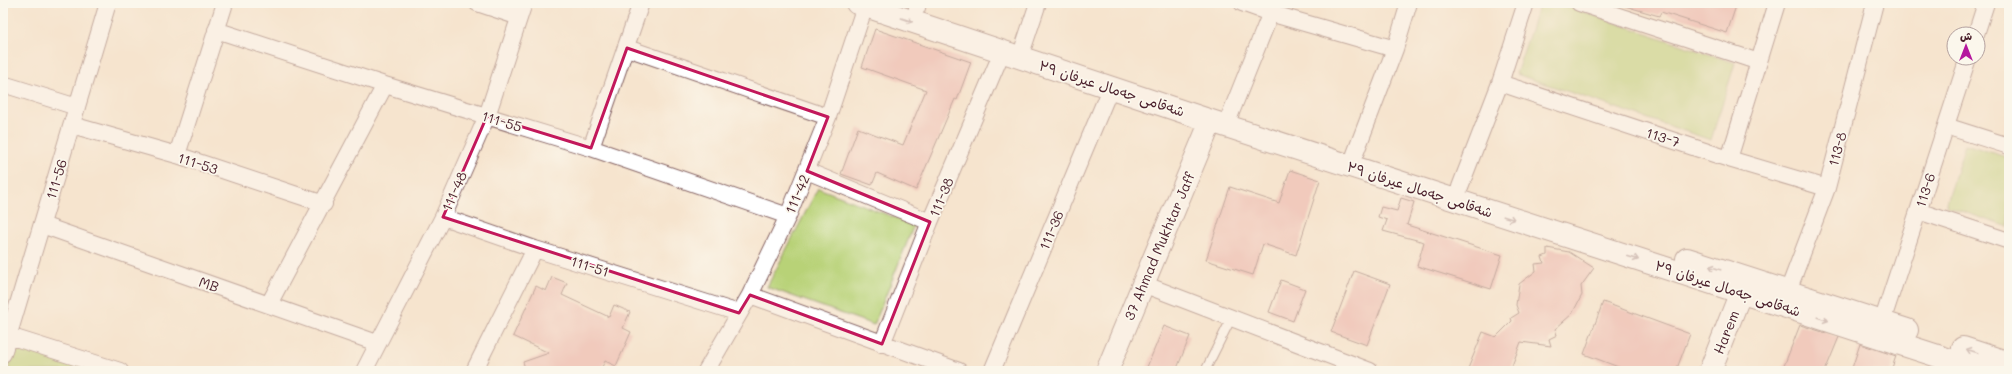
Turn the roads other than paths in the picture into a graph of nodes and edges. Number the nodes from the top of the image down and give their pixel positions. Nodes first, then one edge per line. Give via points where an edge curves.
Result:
1 (108, 3) edge
2 (225, 3) edge
3 (477, 3) edge
4 (641, 3) edge
5 (1038, 3) edge
6 (1242, 3) edge
7 (1409, 3) edge
8 (1526, 3) edge
9 (1579, 3) edge
10 (1777, 3) edge
11 (1875, 3) edge
12 (1986, 3) edge
13 (861, 4) edge
14 (912, 5) edge
15 (1272, 8) edge
16 (521, 10) edge
17 (1979, 26) edge
18 (216, 30) junction
19 (1024, 45) junction
20 (627, 48) junction
21 (1395, 49) junction
22 (1002, 52) junction
23 (1759, 62) junction
24 (1965, 66) edge
25 (1500, 82) junction
26 (3, 84) edge
27 (385, 85) junction
28 (1110, 88) junction
29 (77, 107) junction
30 (487, 116) junction
31 (828, 117) junction
32 (1221, 121) junction
33 (72, 125) junction
34 (1946, 126) junction
35 (2009, 146) edge
36 (591, 148) junction
37 (1355, 154) junction
38 (177, 155) junction
39 (1729, 158) junction
40 (807, 171) junction
41 (1460, 187) junction
42 (1827, 188) junction
43 (324, 204) junction
44 (1918, 211) junction
45 (788, 216) junction
46 (443, 217) junction
47 (930, 222) junction
48 (42, 225) junction
49 (2009, 241) edge
50 (535, 249) junction
51 (1744, 285) junction
52 (1148, 286) junction
53 (1788, 291) junction
54 (750, 295) junction
55 (269, 304) junction
56 (739, 313) junction
57 (1232, 317) junction
58 (1882, 322) junction
59 (9, 336) junction
60 (377, 343) junction
61 (882, 344) junction
62 (3, 354) edge
63 (2009, 363) edge
64 (1346, 367) edge
65 (120, 371) edge
66 (364, 371) edge
67 (474, 371) edge
68 (706, 371) edge
69 (959, 371) edge
70 (992, 371) edge
71 (1107, 371) edge
72 (1119, 371) edge
73 (1205, 371) edge
74 (1370, 371) edge
75 (1710, 371) edge
76 (1984, 371) edge

1 - 29 street, 111-56
2 - 18 street
3 - 16 street
4 - 20 street
5 - 19 street
6 - 15 street
7 - 21 street
8 - 25 street
9 - 23 street
10 - 23 street
11 - 42 street, 113-8
12 - 17 street
13 -> 22 main road, شەقامی جەمال عیرفان ٣٩
13 - 31 street, 111-42
14 - 19 main road, شەقامی جەمال عیرفان ٣٩
15 - 21 street
15 - 32 street
16 - 30 street, 111-48
18 - 27 street, 111-55
18 - 38 street
19 - 32 main road, شەقامی جەمال عیرفان ٣٩
20 - 31 street
20 - 36 street
21 - 37 street
22 - 28 main road, شەقامی جەمال عیرفان ٣٩
22 - 47 street, 111-38
23 - 39 street
24 - 34 street, 113-6
25 - 39 street, 113-7
25 - 41 street
26 - 29 street
27 - 30 street, 111-55
27 - 43 street
28 - 32 main road, شەقامی جەمال عیرفان ٣٩
28 - 70 street, 111-36
29 - 33 street, 111-56
30 - 36 street, 111-55
30 - 46 street, 111-48
31 - 40 street, 111-42
32 - 37 main road, شەقامی جەمال عیرفان ٣٩
32 -> 51 main road, شەقامی جەمال عیرفان ٣٩
32 - 52 main road, 37 Ahmad Mukhtar Jaff
33 - 38 street, 111-53
33 - 48 street, 111-56
34 - 35 street
34 - 44 street, 113-6
36 - 45 street, 111-55
37 - 41 main road, شەقامی جەمال عیرفان ٣٩
38 - 43 street, 111-53
39 - 42 street, 113-7
40 - 45 street, 111-42
40 - 47 street
51 -> 41 main road, شەقامی جەمال عیرفان ٣٩
42 - 53 street, 113-8
43 - 55 street
44 - 49 street
44 - 58 street, 113-6
45 - 54 street, 111-42
46 - 50 street, 111-51
46 - 60 street, 111-48
47 - 61 street, 111-38
48 - 55 street, MB
48 - 59 street, 111-56
50 - 56 street, 111-51
50 - 67 street
51 - 53 main road, شەقامی جەمال عیرفان ٣٩
51 - 75 main road, Harem
51 -> 76 main road, شەقامی جەمال عیرفان ٣٩
52 - 57 street
52 - 71 main road, 37 Ahmad Mukhtar Jaff
52 - 72 main road, 37 Ahmad Mukhtar Jaff
53 - 58 main road, شەقامی جەمال عیرفان ٣٩
54 - 56 street, 111-42
54 - 61 street
55 - 60 street, MB
56 - 68 street, 111-42
57 - 64 street
57 - 73 lane
63 -> 58 main road, شەقامی جەمال عیرفان ٣٩
59 - 62 street, 111-56
59 - 65 street
60 - 66 street, 111-48
61 - 69 street
64 - 74 street

